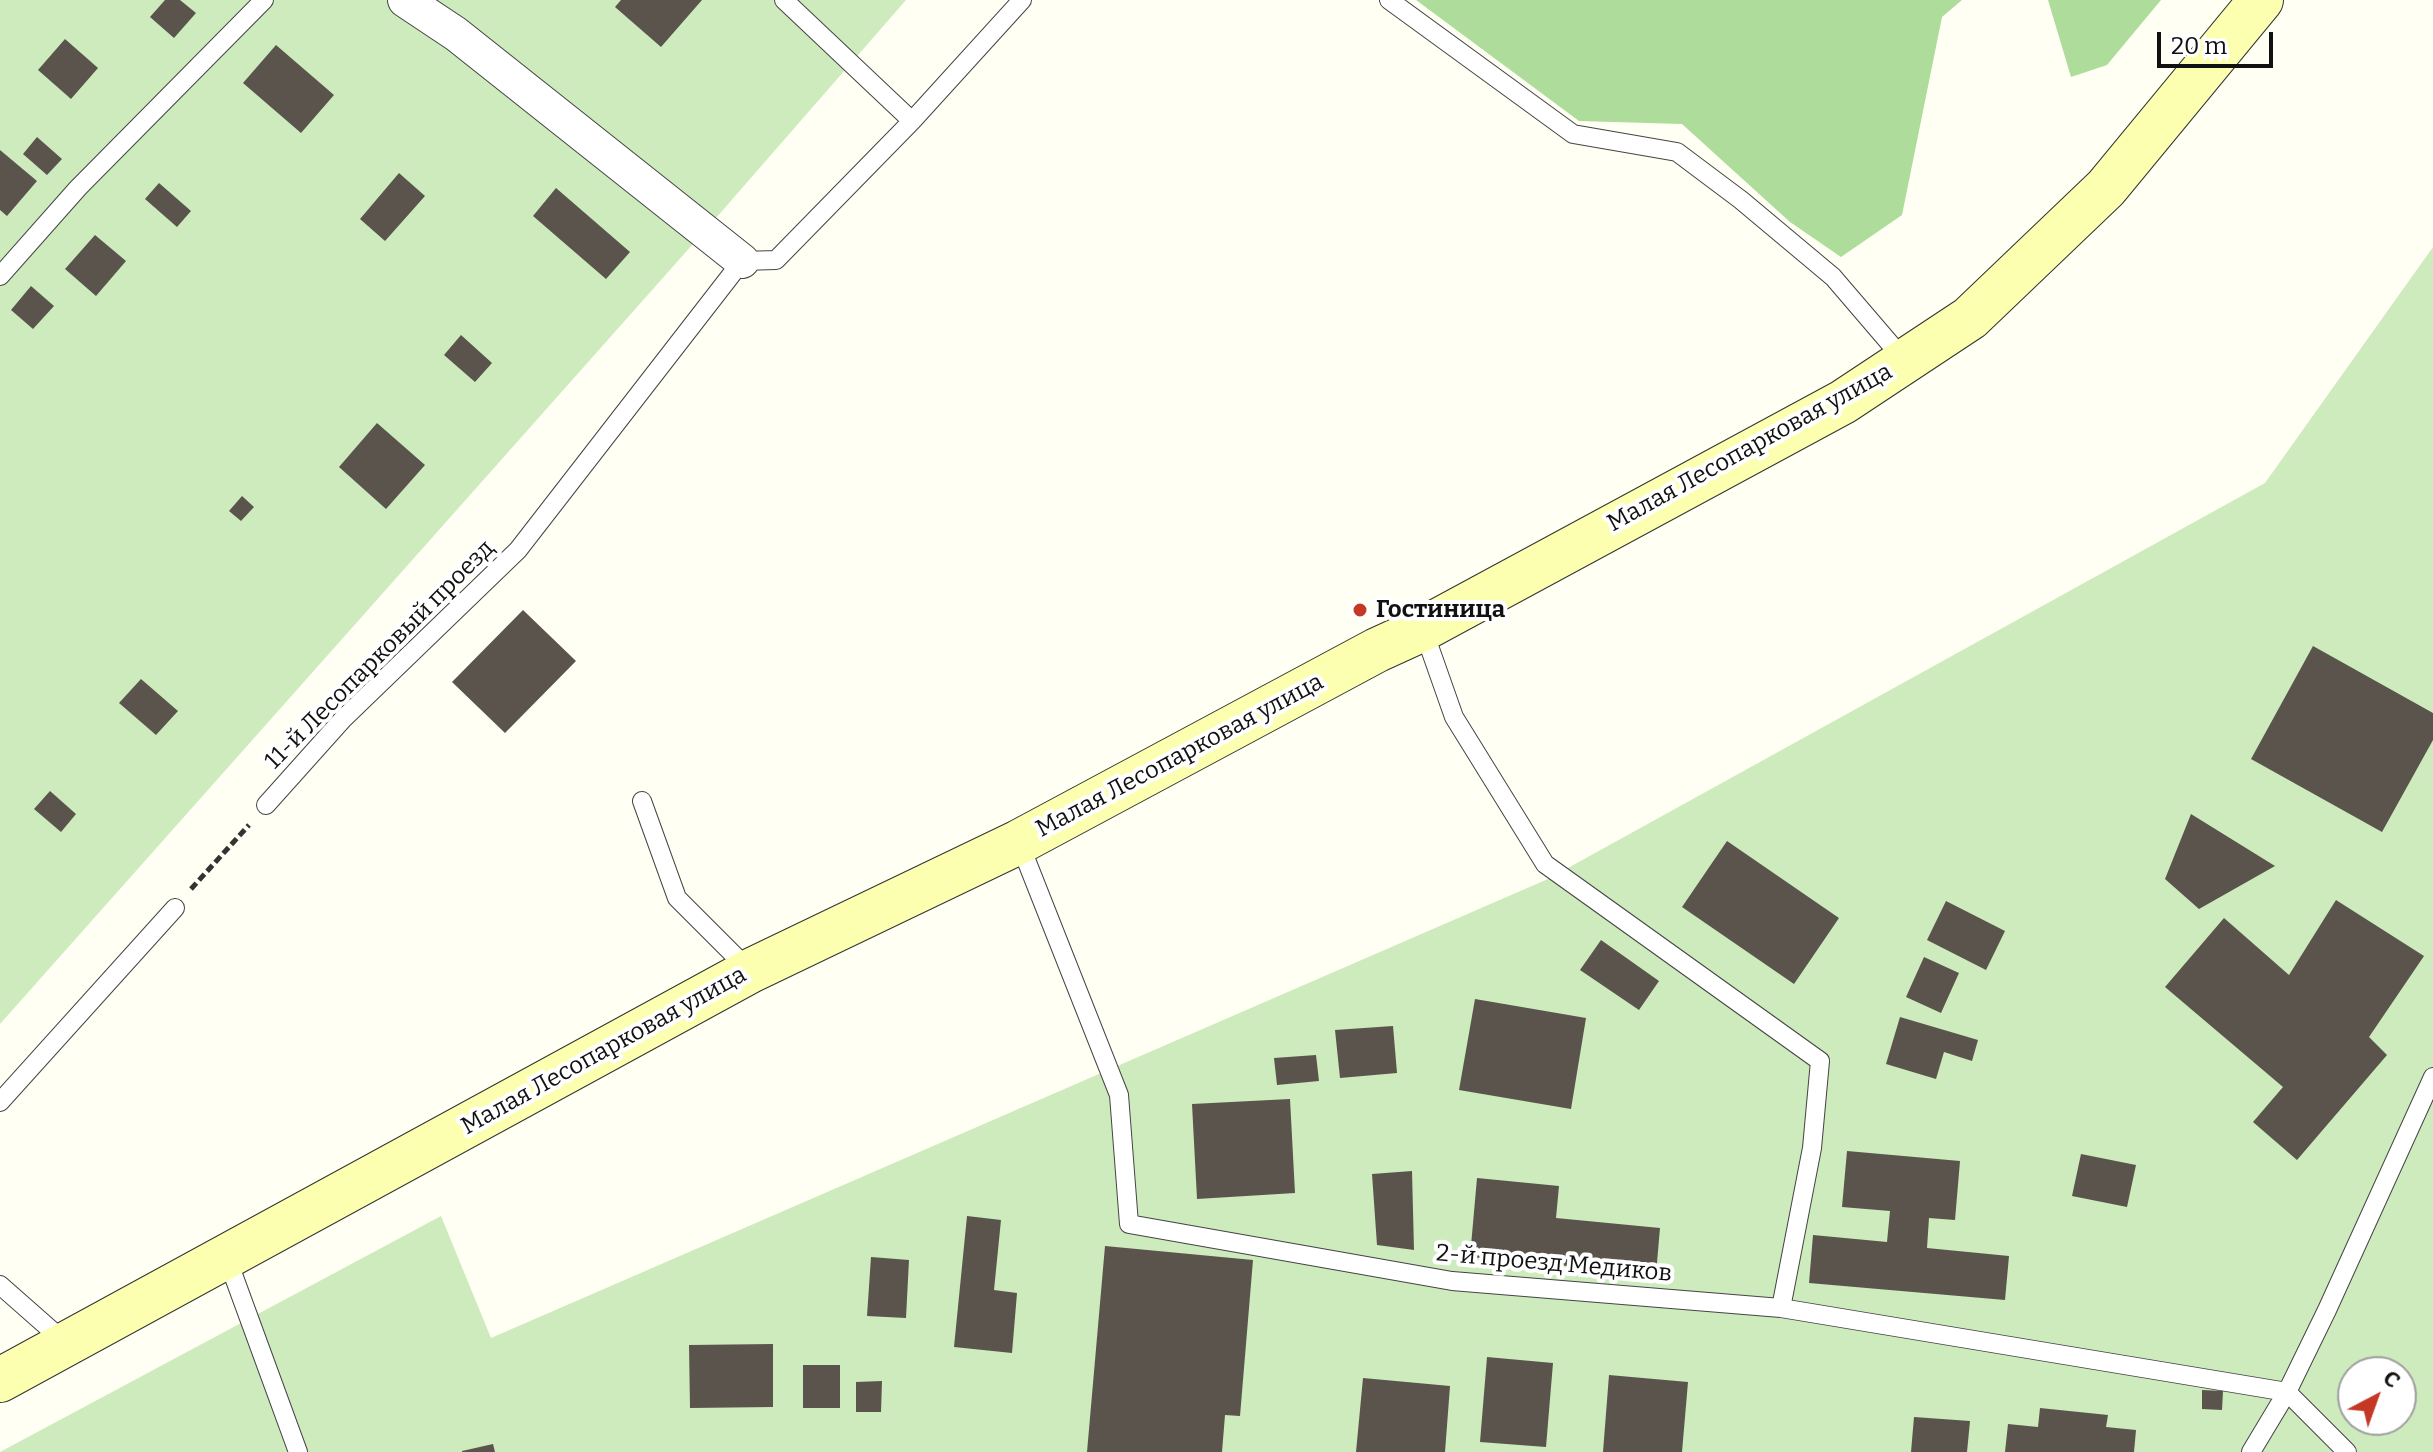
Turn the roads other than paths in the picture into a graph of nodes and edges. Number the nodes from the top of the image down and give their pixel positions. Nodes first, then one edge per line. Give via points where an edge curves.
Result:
1 (264, 0) edge
2 (405, 0) edge
3 (784, 0) edge
4 (1022, 0) edge
5 (1389, 0) edge
6 (2261, 0) edge
7 (912, 121) junction
8 (742, 261) junction
9 (0, 276) edge
10 (1905, 361) junction
11 (1423, 629) junction
12 (642, 801) dead end
13 (266, 805) road end
14 (1019, 842) junction
15 (175, 908) road end
16 (750, 971) junction
17 (2433, 1077) edge
18 (0, 1102) edge
19 (2428, 1105) edge
20 (227, 1258) junction
21 (0, 1285) edge
22 (1781, 1308) junction
23 (67, 1344) junction
24 (0, 1380) edge
25 (2287, 1392) junction
26 (298, 1452) edge
27 (2251, 1452) edge
28 (2347, 1452) edge

1 - 9 lane via 78,188
2 - 8 street via 456,34
3 - 7 lane
4 - 7 lane
5 - 10 lane via 1573,134 1677,152 1833,277
6 - 10 street, Малая Лесопарковая улица via 2106,188 1970,318
7 - 8 lane via 776,260
8 - 13 lane, 11-й Лесопарковый проезд via 518,550 343,719
10 - 11 street, Малая Лесопарковая улица via 1843,402
11 - 14 street, Малая Лесопарковая улица
11 - 22 lane via 1454,717 1545,864 1820,1061 1812,1148
12 - 16 lane via 677,898
14 - 16 street, Малая Лесопарковая улица
14 - 22 lane, 2-й проезд Медиков via 1119,1095 1129,1224 1452,1281
15 - 18 lane
16 - 20 street, Малая Лесопарковая улица
17 - 19 lane
19 - 25 lane
20 - 23 street, Малая Лесопарковая улица
20 - 26 lane
21 - 23 lane
22 - 25 lane, 2-й проезд Медиков
23 - 24 street, Малая Лесопарковая улица
25 - 27 lane
25 - 28 lane

